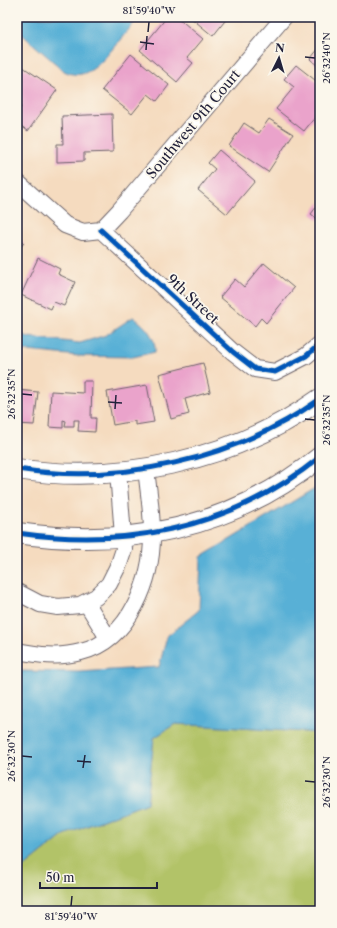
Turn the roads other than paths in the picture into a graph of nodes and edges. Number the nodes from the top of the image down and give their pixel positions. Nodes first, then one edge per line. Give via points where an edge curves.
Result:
1 (284, 17) edge
2 (17, 182) edge
3 (102, 230) junction
4 (320, 344) edge
5 (320, 399) edge
6 (320, 457) edge
7 (146, 468) junction
8 (17, 469) edge
9 (118, 472) junction
10 (17, 533) edge
11 (152, 533) junction
12 (124, 537) junction
13 (17, 592) edge
14 (86, 602) junction
15 (108, 638) junction
16 (17, 650) edge

1 - 3 street, Southwest 9th Court
2 - 3 street via 65,225 83,232
3 - 4 street, 9th Street via 254,369 275,372 306,356
5 - 7 street via 287,419 234,444 183,461
6 - 11 street via 246,504 192,524
7 - 9 street
7 - 11 street
8 - 9 street via 81,474
9 - 12 street
10 - 12 street via 79,539
11 - 12 street
11 - 15 street via 146,579 139,599 128,618
12 - 14 street via 124,549 109,584 96,598
13 - 14 street via 40,604 58,607
14 - 15 street
15 - 16 street via 81,652 62,655 39,655

